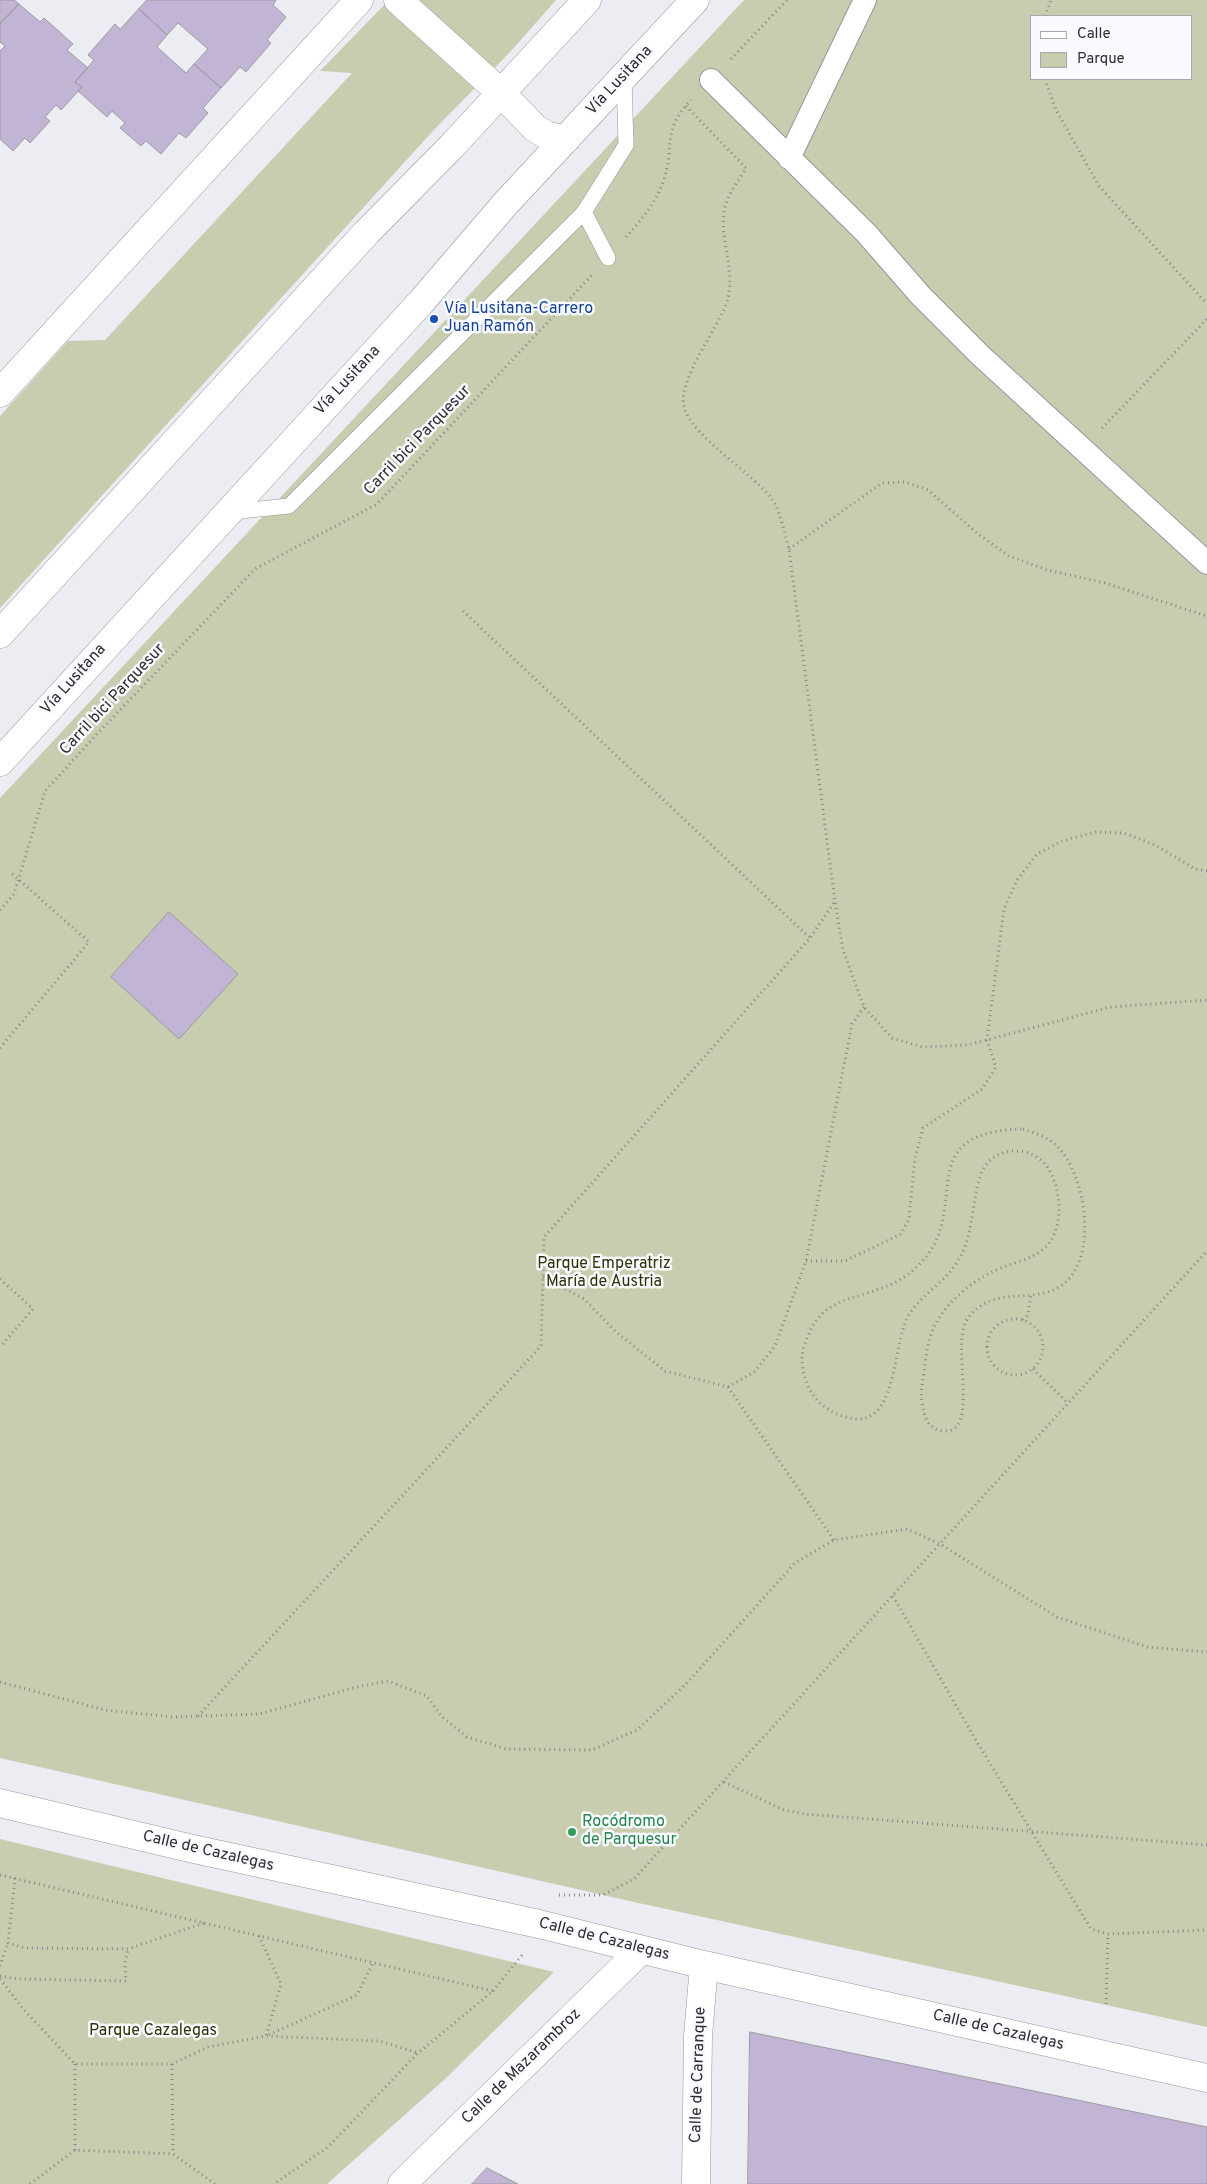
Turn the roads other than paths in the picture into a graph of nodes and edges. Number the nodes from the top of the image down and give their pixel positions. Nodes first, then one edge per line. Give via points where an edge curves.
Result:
1 (359, 0) edge
2 (398, 0) edge
3 (587, 0) edge
4 (696, 0) edge
5 (865, 0) edge
6 (624, 77) junction
7 (710, 80) road end
8 (501, 93) junction
9 (566, 140) junction
10 (789, 158) junction
11 (584, 212) junction
12 (608, 258) road end
13 (0, 392) edge
14 (226, 513) junction
15 (1207, 563) edge
16 (0, 634) edge
17 (0, 762) edge
18 (0, 1804) edge
19 (641, 1950) junction
20 (704, 1965) junction
21 (1207, 2078) edge
22 (402, 2184) edge
23 (696, 2184) edge

1 - 13 street
2 - 8 street
3 - 8 street
4 - 6 street, Vía Lusitana
5 - 10 street
6 - 9 street, Vía Lusitana
6 - 11 lane via 626,145
7 - 10 street
8 - 9 street via 534,128 548,136
8 - 16 street via 367,232
9 - 14 street, Vía Lusitana
10 - 15 street via 866,233 980,356
11 - 12 lane
11 - 14 lane via 289,506
14 - 17 street, Vía Lusitana
18 - 19 street, Calle de Cazalegas via 539,1924
19 - 20 street, Calle de Cazalegas
19 - 22 street, Calle de Mazarambroz
20 - 21 street, Calle de Cazalegas
20 - 23 street, Calle de Carranque via 698,2036

